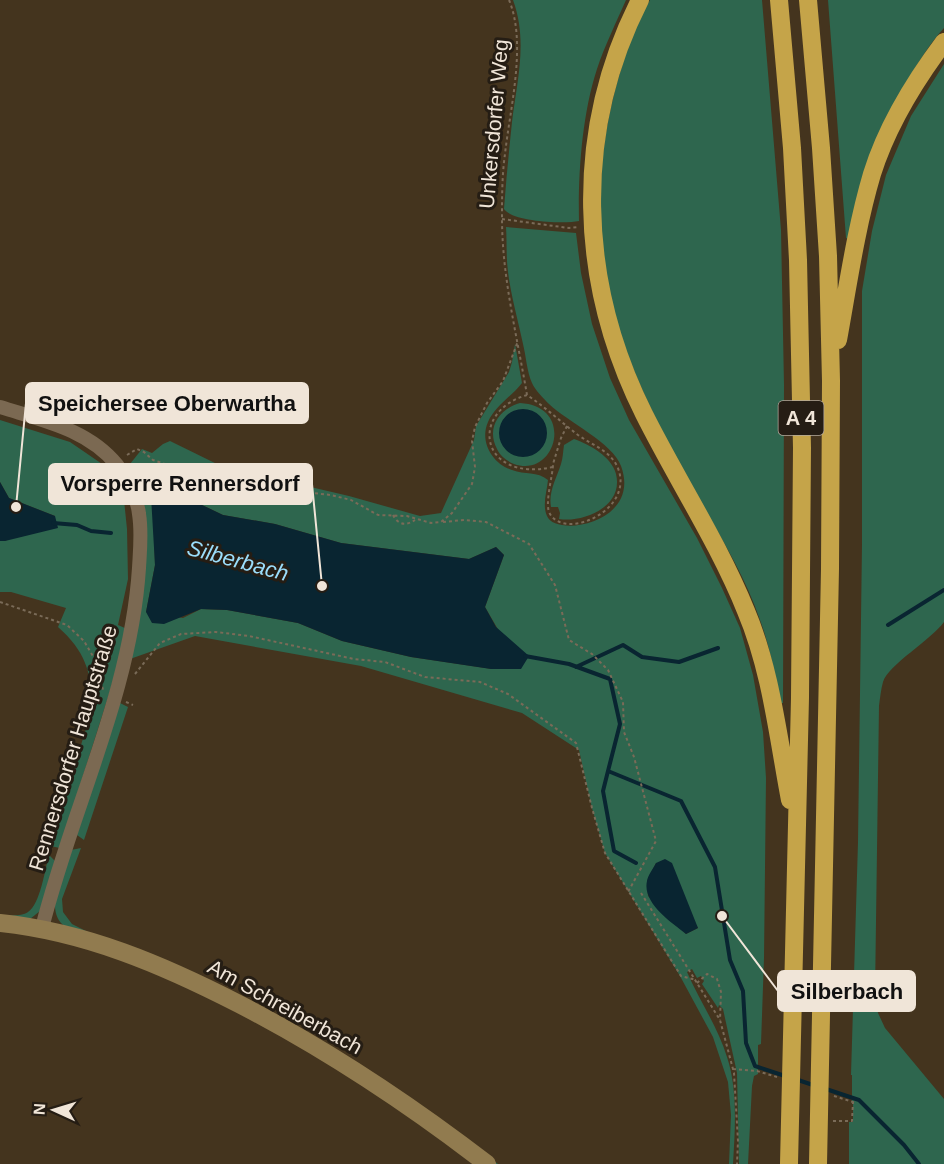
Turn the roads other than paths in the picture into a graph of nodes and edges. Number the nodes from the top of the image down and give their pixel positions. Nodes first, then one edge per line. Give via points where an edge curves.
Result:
1 (640, 0) edge
2 (779, 0) edge
3 (808, 0) edge
4 (944, 42) edge
5 (831, 381) junction
6 (0, 407) edge
7 (796, 837) junction
8 (0, 923) edge
9 (42, 928) junction
10 (487, 1164) edge
11 (789, 1164) edge
12 (818, 1164) edge

1 - 7 highway via 621,41 602,103 593,165 595,262 626,375 729,574 757,642
2 - 7 highway, A 4 via 792,148 801,354 802,570
3 - 5 highway, A 4 via 822,169
4 - 5 highway via 895,120 873,173 861,214
5 - 12 highway, A 4
6 - 9 street, Rennersdorfer Hauptstraße via 77,433 97,445 125,476 139,512 137,598 125,659
7 - 11 highway, A 4
8 - 9 street, Am Schreiberbach
9 - 10 street, Am Schreiberbach via 144,959 254,1012 340,1061

